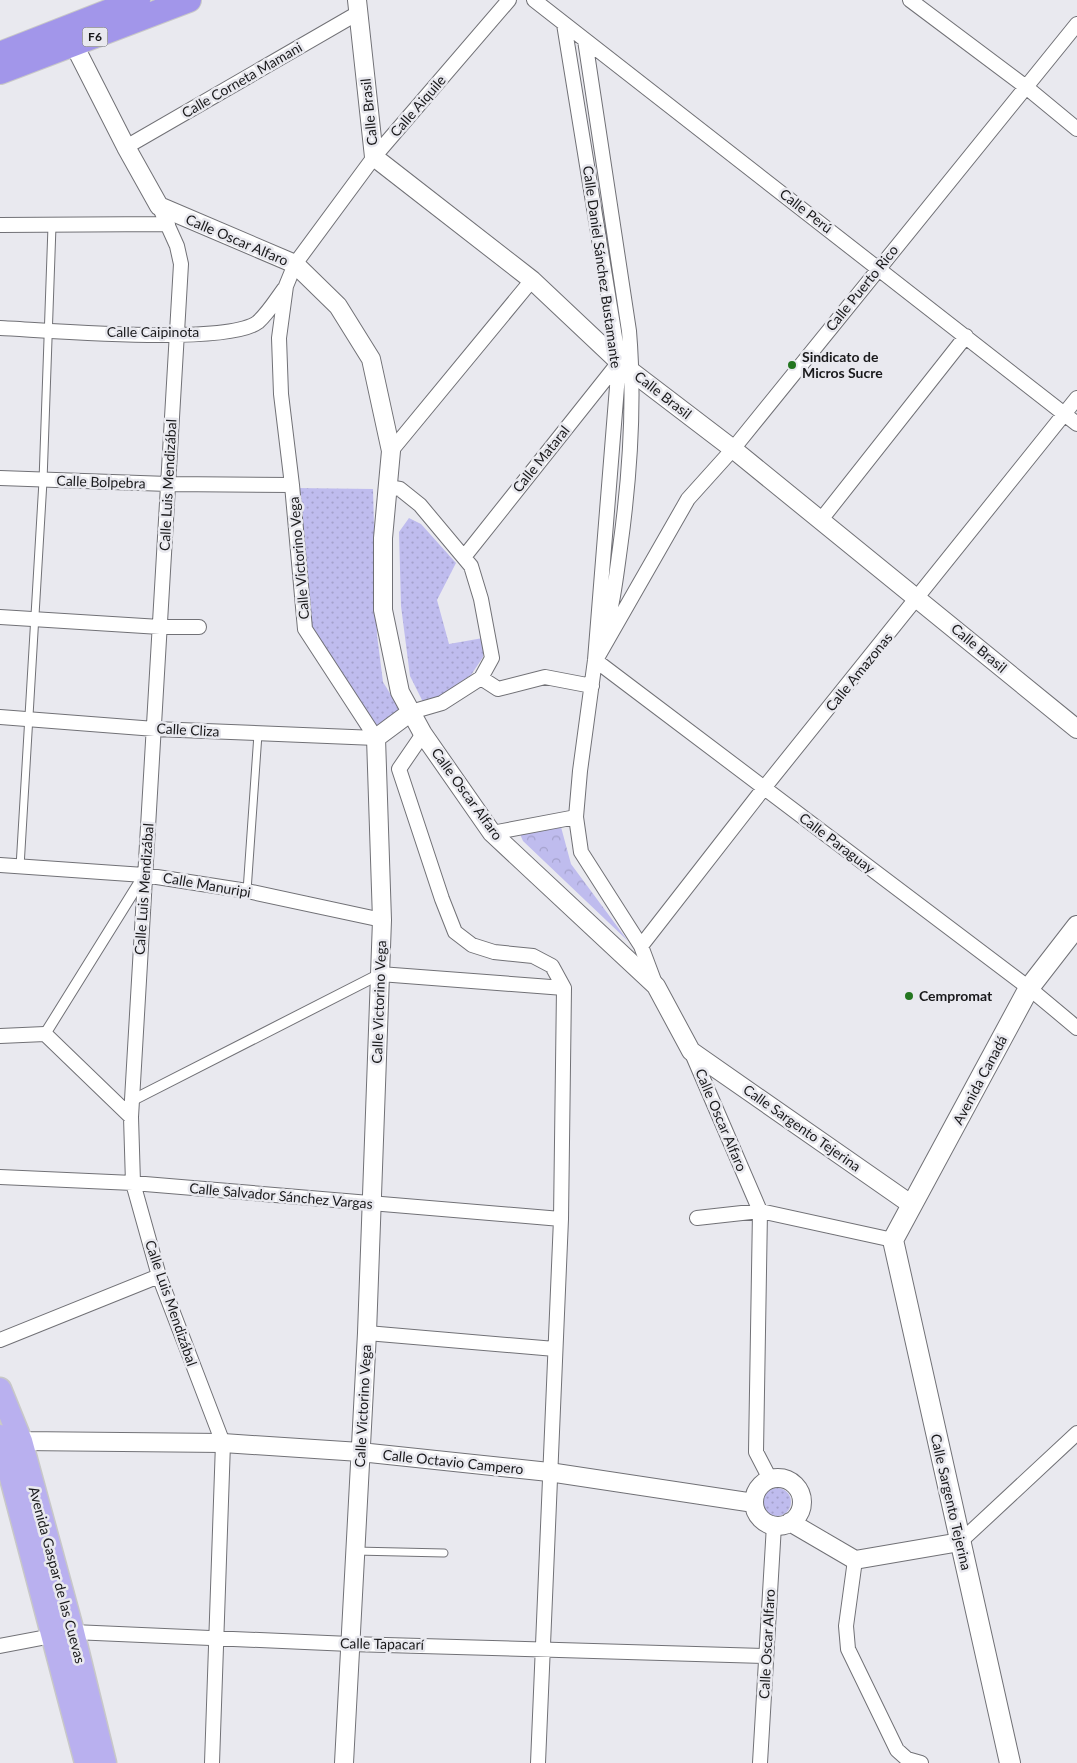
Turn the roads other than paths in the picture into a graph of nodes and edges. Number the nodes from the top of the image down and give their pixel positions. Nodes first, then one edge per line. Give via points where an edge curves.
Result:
1 (138, 0) edge
2 (189, 0) edge
3 (509, 0) edge
4 (534, 0) edge
5 (910, 0) edge
6 (357, 7) edge
7 (564, 24) junction
8 (1077, 24) edge
9 (70, 37) junction
10 (585, 40) junction
11 (0, 54) edge
12 (0, 72) edge
13 (1026, 87) junction
14 (1077, 129) edge
15 (126, 146) junction
16 (374, 157) junction
17 (159, 206) junction
18 (168, 224) junction
19 (0, 225) edge
20 (52, 226) junction
21 (295, 264) junction
22 (878, 268) junction
23 (532, 280) junction
24 (286, 286) junction
25 (0, 328) edge
26 (50, 330) junction
27 (176, 335) junction
28 (966, 336) junction
29 (626, 367) junction
30 (1077, 398) edge
31 (1065, 414) junction
32 (1077, 424) edge
33 (734, 449) junction
34 (391, 451) junction
35 (0, 478) edge
36 (43, 481) junction
37 (168, 484) junction
38 (292, 485) junction
39 (388, 486) junction
40 (820, 522) junction
41 (464, 557) junction
42 (918, 598) junction
43 (0, 617) edge
44 (35, 619) junction
45 (160, 627) junction
46 (200, 627) dead end
47 (595, 660) junction
48 (481, 678) junction
49 (592, 686) junction
50 (411, 712) junction
51 (0, 717) edge
52 (30, 719) junction
53 (155, 729) junction
54 (1077, 730) edge
55 (258, 734) junction
56 (423, 734) junction
57 (376, 738) junction
58 (764, 788) junction
59 (576, 817) junction
60 (492, 833) junction
61 (0, 865) edge
62 (20, 867) junction
63 (144, 875) junction
64 (247, 891) junction
65 (382, 920) junction
66 (1077, 926) edge
67 (641, 946) junction
68 (380, 974) junction
69 (656, 986) junction
70 (564, 988) junction
71 (1029, 988) junction
72 (1077, 1028) edge
73 (45, 1034) junction
74 (0, 1036) edge
75 (691, 1051) junction
76 (131, 1101) junction
77 (131, 1117) junction
78 (0, 1177) edge
79 (133, 1183) junction
80 (372, 1204) junction
81 (912, 1205) junction
82 (760, 1211) junction
83 (697, 1218) dead end
84 (561, 1219) junction
85 (893, 1240) junction
86 (159, 1276) junction
87 (367, 1333) junction
88 (0, 1340) edge
89 (555, 1349) junction
90 (0, 1389) edge
91 (1077, 1434) edge
92 (5, 1438) edge
93 (223, 1443) junction
94 (360, 1452) junction
95 (549, 1472) junction
96 (770, 1479) junction
97 (754, 1503) junction
98 (782, 1524) junction
99 (960, 1542) junction
100 (355, 1551) junction
101 (444, 1553) dead end
102 (855, 1560) junction
103 (63, 1633) junction
104 (217, 1639) junction
105 (350, 1644) junction
106 (0, 1646) edge
107 (542, 1648) junction
108 (766, 1656) junction
109 (86, 1763) edge
110 (105, 1763) edge
111 (212, 1763) edge
112 (344, 1763) edge
113 (538, 1763) edge
114 (760, 1763) edge
115 (921, 1763) edge
116 (1010, 1763) edge

1 - 9 highway, F6
2 - 9 highway, F6
3 - 16 street, Calle Aiquile
4 - 7 street, Calle Perú
5 - 13 street
6 - 15 street, Calle Corneta Mamani
6 - 16 street, Calle Brasil
7 - 10 street, Calle Perú
7 - 29 street, Calle Daniel Sánchez Bustamante
8 - 13 street, Calle Puerto Rico
9 - 11 highway, F6
9 - 12 highway, F6
9 - 15 street, Calle Luis Mendizábal
10 - 22 street, Calle Perú
10 - 29 street, Calle Daniel Sánchez Bustamante via 629,331
13 - 14 street
13 - 22 street, Calle Puerto Rico
15 - 17 street, Calle Luis Mendizábal
16 - 21 street, Calle Aiquile
16 - 23 street, Calle Brasil
17 - 18 street, Calle Luis Mendizábal
17 - 21 street, Calle Oscar Alfaro
18 - 20 street
18 - 27 street, Calle Luis Mendizábal via 181,264
19 - 20 street
20 - 26 lane
21 - 24 street, Calle Victorino Vega
21 - 34 street, Calle Oscar Alfaro via 338,306 371,359
22 - 28 street, Calle Perú
22 - 33 street, Calle Puerto Rico
23 - 29 street, Calle Brasil
23 - 34 street
24 - 27 street, Calle Caipinota via 257,322 238,329
24 - 38 street, Calle Victorino Vega via 279,347 280,394
25 - 26 street, Calle Caipinota
26 - 27 street, Calle Caipinota
26 - 36 lane
27 - 37 street, Calle Luis Mendizábal
28 - 31 street, Calle Perú
28 - 40 street
29 - 33 street, Calle Brasil
29 - 41 street, Calle Mataral
29 - 47 street, Calle Daniel Sánchez Bustamante via 626,509 612,610
30 - 31 street, Calle Amazonas
31 - 32 street, Calle Perú
31 - 42 street, Calle Amazonas
33 - 40 street, Calle Brasil
33 - 47 street, Calle Puerto Rico via 688,499
34 - 39 street, Calle Oscar Alfaro
35 - 36 street, Calle Bolpebra
36 - 37 street, Calle Bolpebra
36 - 44 lane
37 - 38 street, Calle Bolpebra
37 - 45 street, Calle Luis Mendizábal
38 - 57 street, Calle Victorino Vega via 305,629
39 - 41 street via 400,489 420,505
39 - 50 street, Calle Oscar Alfaro via 383,538 383,610 400,692
40 - 42 street, Calle Brasil
41 - 48 street via 471,566 481,599 492,658
42 - 54 street, Calle Brasil
42 - 58 street, Calle Amazonas
43 - 44 street
44 - 45 street
44 - 52 lane
45 - 46 street
45 - 53 street, Calle Luis Mendizábal
47 - 49 street, Calle Daniel Sánchez Bustamante
47 - 58 street, Calle Paraguay
48 - 49 street via 498,690 545,677
48 - 50 street via 442,703
49 - 59 street, Calle Daniel Sánchez Bustamante
50 - 56 street, Calle Oscar Alfaro
50 - 57 street
51 - 52 street, Calle Cliza
52 - 53 street, Calle Cliza
52 - 62 lane
53 - 55 street, Calle Cliza
53 - 63 street, Calle Luis Mendizábal
55 - 57 street, Calle Cliza
55 - 64 lane
56 - 60 street, Calle Oscar Alfaro
56 - 70 street via 399,769 455,932 480,948 533,956 552,966
57 - 65 street, Calle Victorino Vega
58 - 67 street, Calle Amazonas
58 - 71 street, Calle Paraguay
59 - 60 street
59 - 67 street, Calle Daniel Sánchez Bustamante via 581,852
60 - 69 street, Calle Oscar Alfaro
61 - 62 street, Calle Manuripi
62 - 63 street, Calle Manuripi
63 - 64 street, Calle Manuripi
63 - 73 street
63 - 76 street, Calle Luis Mendizábal
64 - 65 street, Calle Manuripi
65 - 68 street, Calle Victorino Vega
66 - 71 main road, Avenida Canadá
67 - 69 street, Calle Daniel Sánchez Bustamante
68 - 70 street
68 - 76 street
68 - 80 street, Calle Victorino Vega
69 - 75 street, Calle Oscar Alfaro
70 - 84 street
71 - 72 street, Calle Paraguay
71 - 81 main road, Avenida Canadá
73 - 74 street
73 - 77 street
75 - 81 street, Calle Sargento Tejerina
75 - 82 street, Calle Oscar Alfaro
76 - 77 street, Calle Luis Mendizábal
77 - 79 street, Calle Luis Mendizábal
78 - 79 street, Calle Salvador Sánchez Vargas
79 - 80 street, Calle Salvador Sánchez Vargas
79 - 86 street, Calle Luis Mendizábal
80 - 84 street, Calle Salvador Sánchez Vargas
80 - 87 street, Calle Victorino Vega
81 - 85 main road, Avenida Canadá
82 - 83 street
82 - 85 street
82 - 96 street, Calle Oscar Alfaro via 756,1452
84 - 89 street
85 - 99 main road, Calle Sargento Tejerina
86 - 88 street
86 - 93 street, Calle Luis Mendizábal
87 - 89 street
87 - 94 street, Calle Victorino Vega
89 - 95 street
90 - 92 main road, Avenida Gaspar de las Cuevas
91 - 99 street
92 - 93 street, Calle Octavio Campero
92 - 103 main road, Avenida Gaspar de las Cuevas
93 - 94 street, Calle Octavio Campero
93 - 104 street, Calle Luis Mendizábal
94 - 95 street, Calle Octavio Campero
94 - 100 street, Calle Victorino Vega
95 - 97 street, Calle Octavio Campero
95 - 107 street
96 - 97 street via 758,1488
96 - 98 street via 784,1479 800,1494 800,1510
97 - 98 street via 760,1518
98 - 102 street
98 - 108 street, Calle Oscar Alfaro
99 - 102 street
99 - 116 main road, Calle Sargento Tejerina
100 - 101 lane
100 - 105 street, Calle Victorino Vega
102 - 115 street via 846,1626 848,1648 897,1750
103 - 104 street, Calle Tapacarí
103 - 106 street, Calle Tapacarí
103 - 109 main road, Avenida Gaspar de las Cuevas
103 - 110 main road, Avenida Gaspar de las Cuevas
104 - 105 street, Calle Tapacarí
104 - 111 street, Calle Luis Mendizábal
105 - 107 street, Calle Tapacarí
105 - 112 street, Calle Victorino Vega
107 - 108 street, Calle Tapacarí
107 - 113 street
108 - 114 street, Calle Oscar Alfaro

